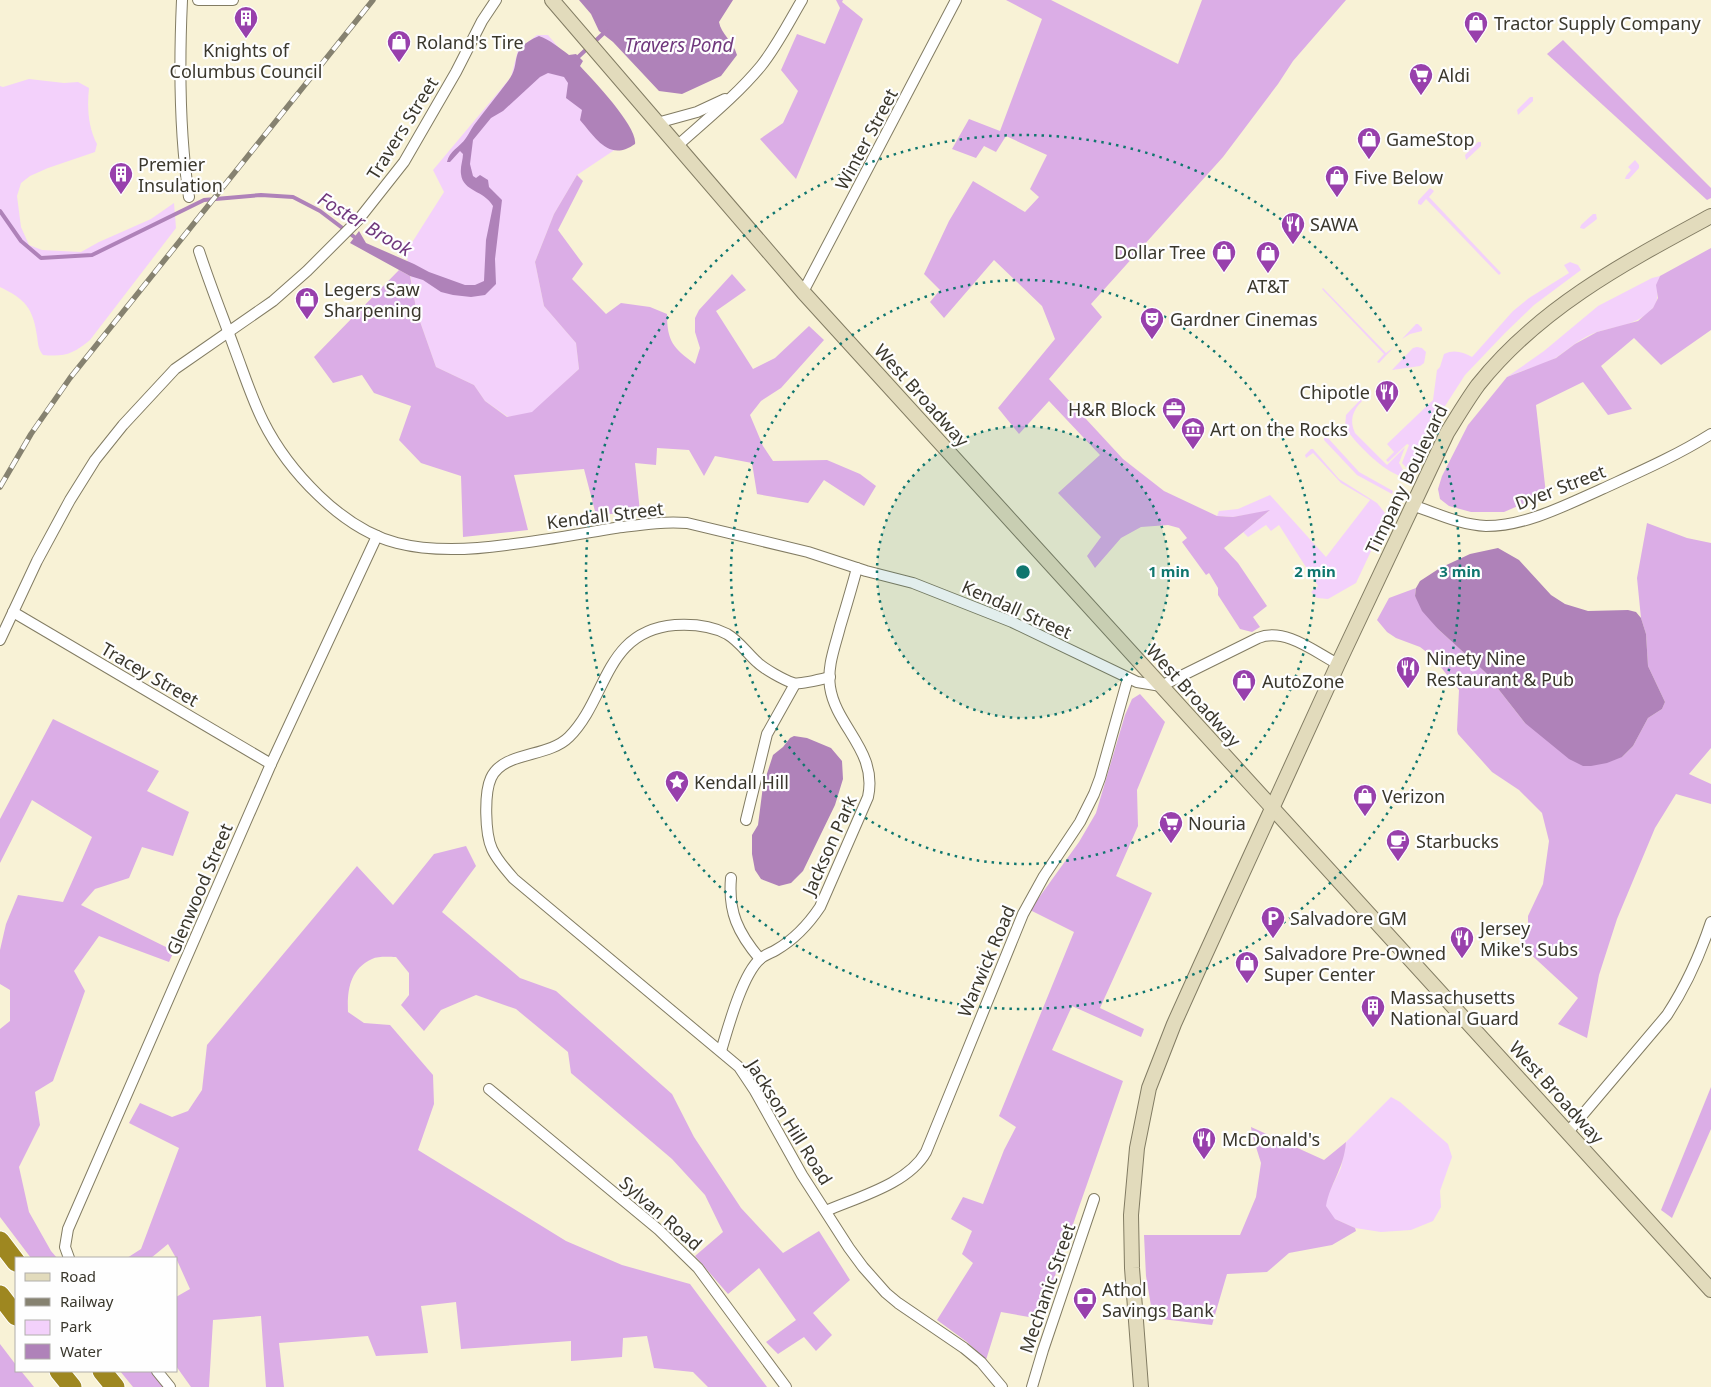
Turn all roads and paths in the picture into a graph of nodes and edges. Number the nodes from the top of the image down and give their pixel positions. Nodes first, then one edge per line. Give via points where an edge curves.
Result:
1 (182, 0) edge
2 (198, 0) edge
3 (232, 0) edge
4 (496, 0) edge
5 (552, 0) edge
6 (802, 0) edge
7 (956, 0) edge
8 (734, 94) junction
9 (657, 123) junction
10 (677, 146) junction
11 (189, 198) dead end
12 (1711, 216) edge
13 (199, 251) dead end
14 (803, 292) junction
15 (227, 332) junction
16 (1711, 434) edge
17 (1412, 504) junction
18 (377, 536) junction
19 (857, 568) junction
20 (13, 612) junction
21 (0, 640) edge
22 (1338, 664) junction
23 (830, 677) junction
24 (1128, 678) junction
25 (795, 684) junction
26 (1161, 686) junction
27 (271, 764) junction
28 (1272, 808) junction
29 (746, 820) dead end
30 (732, 878) dead end
31 (1711, 922) edge
32 (760, 959) junction
33 (722, 1051) junction
34 (489, 1089) dead end
35 (1568, 1132) junction
36 (1094, 1199) dead end
37 (826, 1211) junction
38 (0, 1241) edge
39 (70, 1257) edge
40 (15, 1261) edge
41 (1709, 1283) edge
42 (0, 1295) edge
43 (15, 1315) edge
44 (61, 1372) edge
45 (103, 1372) edge
46 (159, 1372) edge
47 (72, 1387) edge
48 (115, 1387) edge
49 (170, 1387) edge
50 (786, 1387) edge
51 (1002, 1387) edge
52 (1032, 1387) edge
53 (1141, 1387) edge

1 - 11 street via 182,142
2 - 3 street
4 - 15 street, Travers Street via 389,183 359,219 307,271 273,301
5 - 9 main road, West Broadway
6 - 8 street via 770,54
7 - 14 street, Winter Street
8 - 9 street via 696,112
8 - 10 street
9 - 10 main road, West Broadway
10 - 14 main road, West Broadway
12 - 17 main road, Timpany Boulevard via 1604,275 1519,341 1467,401 1447,433
13 - 15 street, Kendall Street
14 - 26 main road, West Broadway
15 - 18 street, Kendall Street via 263,420 281,450 329,504 346,519
15 - 20 street, Travers Street via 175,369 123,424 82,479
16 - 17 street, Dyer Street via 1658,464 1564,506 1517,522 1492,526 1470,524
17 - 22 main road, Timpany Boulevard
18 - 19 street, Kendall Street via 411,546 464,549 678,522 808,552
18 - 27 street, Glenwood Street
19 - 23 street, Jackson Park via 832,655
19 - 24 street, Kendall Street via 913,583 963,602
20 - 21 street, Travers Street
20 - 27 street, Tracey Street
22 - 26 street via 1294,640 1269,635
22 - 28 main road, Timpany Boulevard
23 - 25 street
23 - 32 street, Jackson Park via 833,698 864,755 869,776 868,797 820,907 791,940
24 - 26 street, Kendall Street
24 - 37 street, Warwick Road via 1094,794 1023,914 926,1152 907,1174
25 - 29 street via 767,734
25 - 33 street, Jackson Hill Road via 758,664 734,639 718,630 686,625 651,630 637,636 623,651 606,674 583,719 566,740 539,753 506,762 491,777 488,833 500,863 514,879
26 - 28 main road, West Broadway
27 - 39 street, Glenwood Street via 68,1229 65,1247
28 - 35 main road, West Broadway
28 - 53 main road via 1174,1024 1149,1088 1137,1148 1131,1240
30 - 32 street via 730,902 734,916
31 - 35 street via 1681,994
32 - 33 street, Jackson Park via 738,999
33 - 37 street, Jackson Hill Road via 748,1078 784,1145
34 - 50 street, Sylvan Road via 687,1256
35 - 41 main road, West Broadway
36 - 52 street, Mechanic Street
37 - 51 street, Jackson Hill Road via 849,1248 886,1293 964,1348
38 - 40 highway
42 - 43 highway
44 - 47 highway
45 - 48 highway
46 - 49 street

